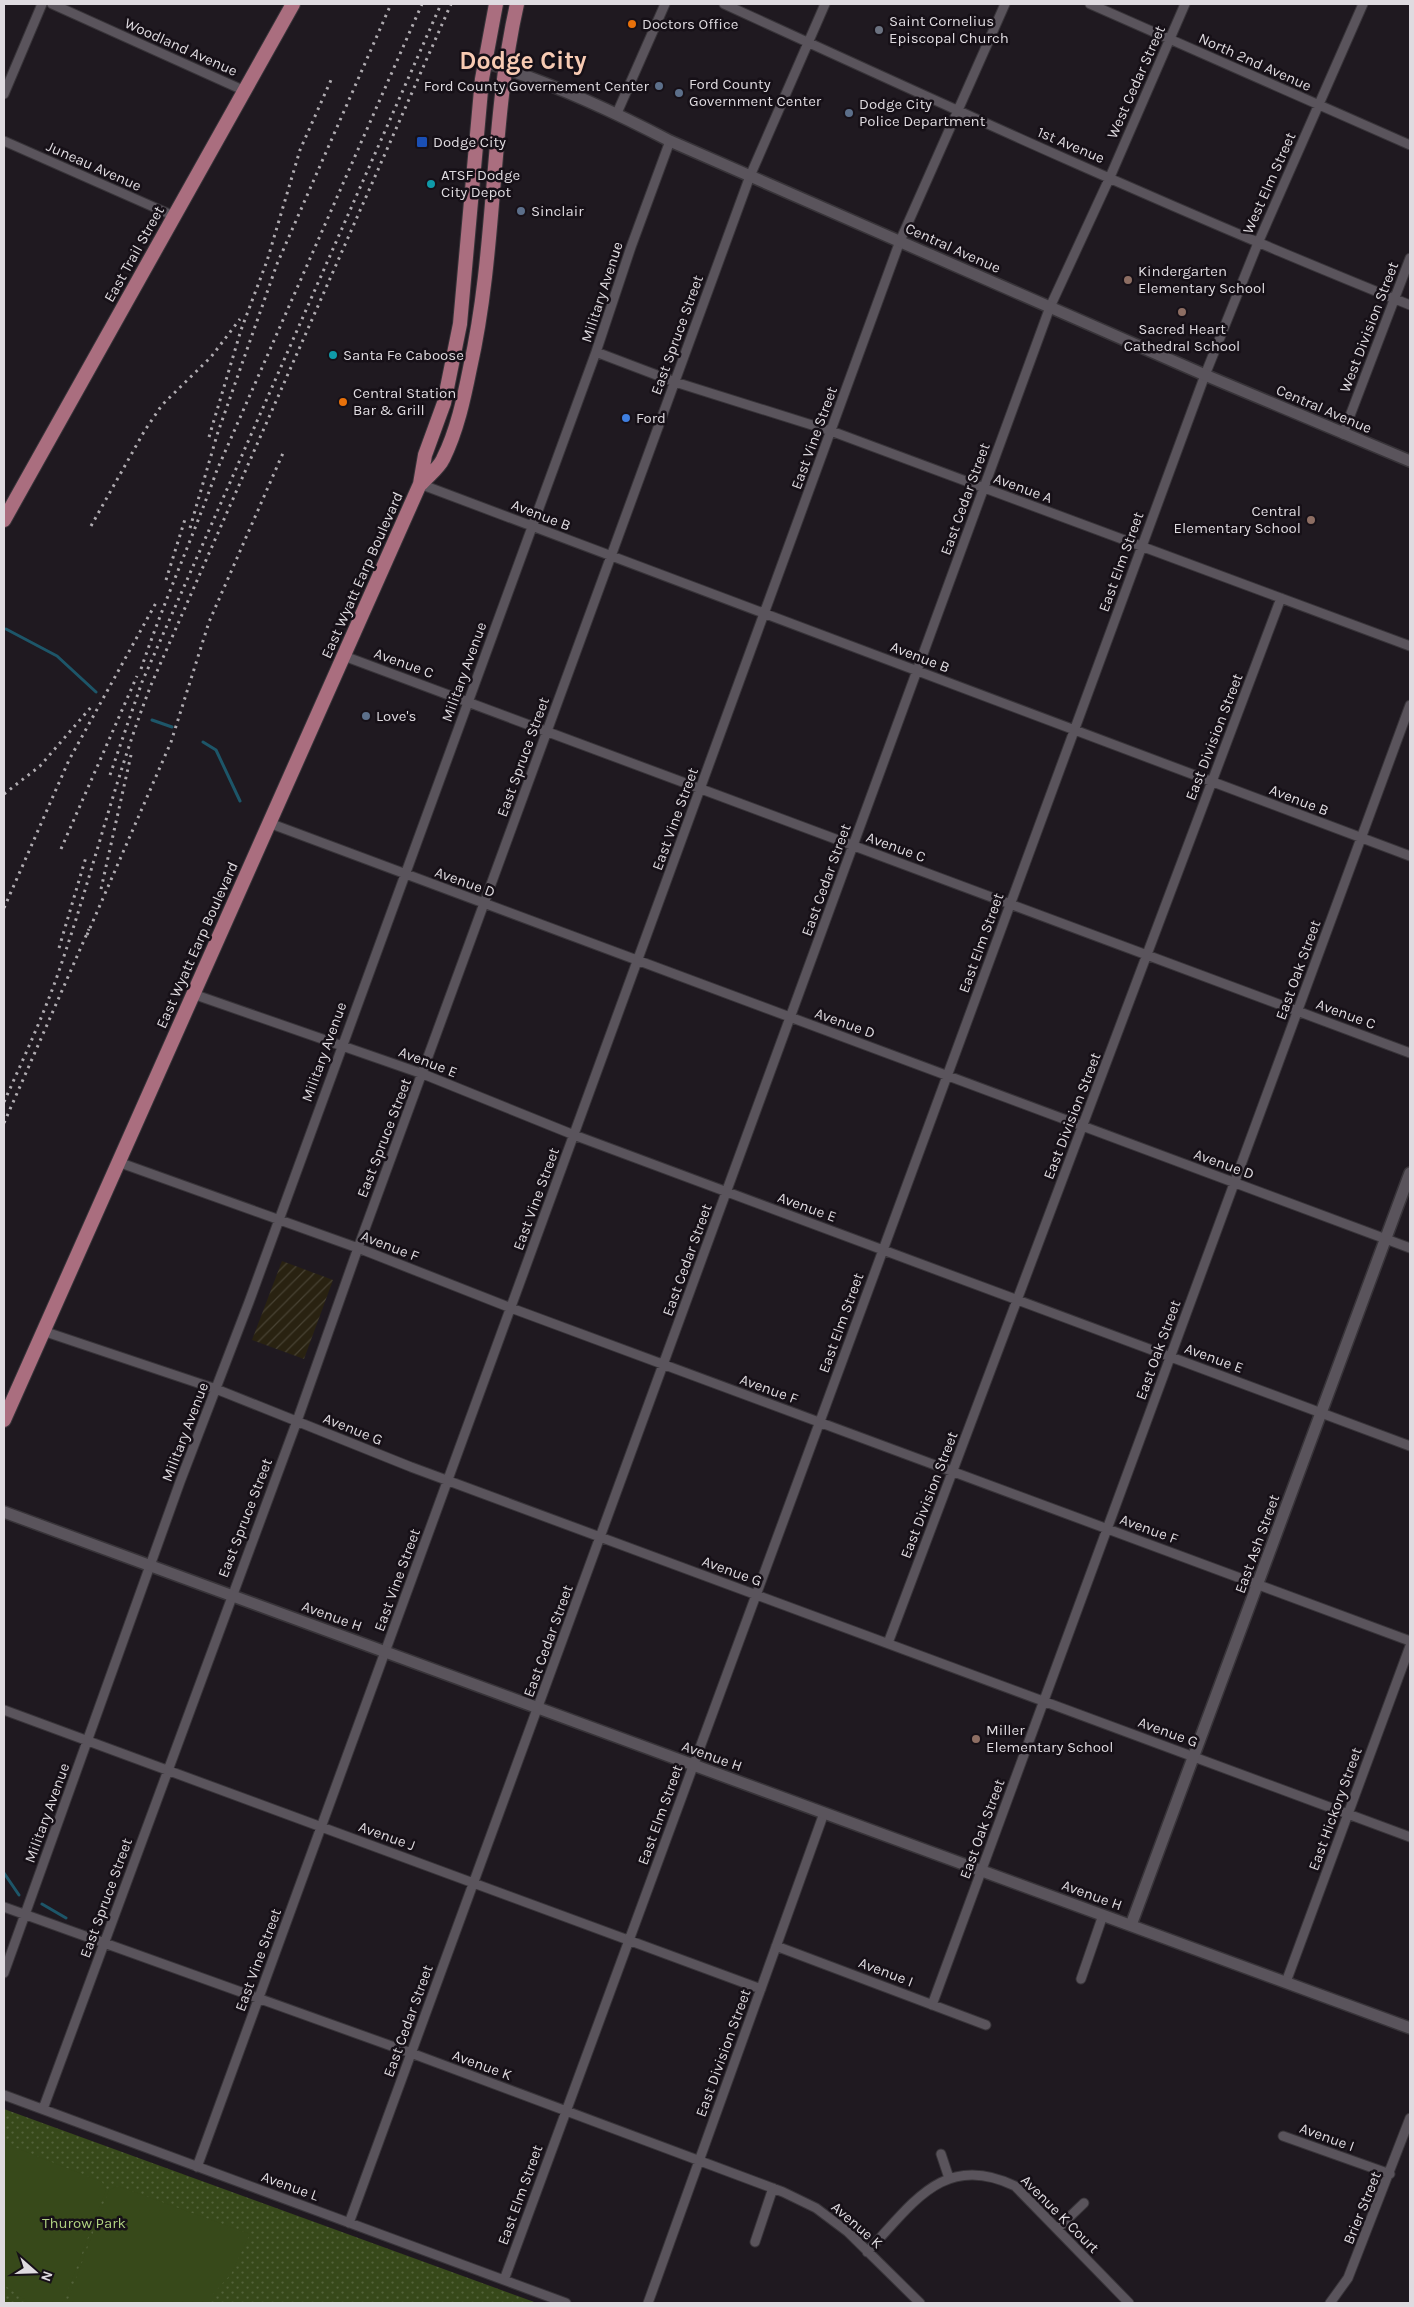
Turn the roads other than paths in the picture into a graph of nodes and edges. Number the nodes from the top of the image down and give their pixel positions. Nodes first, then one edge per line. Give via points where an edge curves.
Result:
1 (42, 4) edge
2 (52, 4) edge
3 (293, 4) edge
4 (496, 4) edge
5 (517, 4) edge
6 (665, 4) edge
7 (724, 4) edge
8 (825, 4) edge
9 (1004, 4) edge
10 (1090, 4) edge
11 (1185, 4) edge
12 (1363, 4) edge
13 (1170, 40) junction
14 (808, 42) junction
15 (485, 62) junction
16 (504, 68) junction
17 (245, 91) junction
18 (4, 94) edge
19 (1318, 106) junction
20 (958, 111) junction
21 (616, 113) junction
22 (4, 141) edge
23 (670, 141) junction
24 (1410, 145) edge
25 (750, 176) junction
26 (1110, 177) junction
27 (174, 216) junction
28 (900, 241) junction
29 (1258, 243) junction
30 (1410, 258) edge
31 (1395, 299) junction
32 (1410, 305) edge
33 (1050, 307) junction
34 (596, 352) junction
35 (1205, 375) junction
36 (675, 382) junction
37 (831, 431) junction
38 (1342, 434) junction
39 (1410, 461) edge
40 (420, 484) junction
41 (984, 488) junction
42 (4, 520) edge
43 (532, 527) junction
44 (1142, 547) junction
45 (611, 556) junction
46 (1281, 598) junction
47 (764, 614) junction
48 (1410, 646) edge
49 (344, 656) junction
50 (917, 671) junction
51 (468, 702) junction
52 (1410, 705) edge
53 (1074, 730) junction
54 (547, 731) junction
55 (1212, 782) junction
56 (700, 788) junction
57 (269, 823) junction
58 (1362, 838) junction
59 (853, 845) junction
60 (1410, 856) edge
61 (404, 874) junction
62 (484, 903) junction
63 (1010, 904) junction
64 (1147, 955) junction
65 (638, 960) junction
66 (193, 994) junction
67 (1298, 1011) junction
68 (790, 1017) junction
69 (341, 1045) junction
70 (1410, 1053) edge
71 (423, 1074) junction
72 (947, 1076) junction
73 (1082, 1126) junction
74 (574, 1135) junction
75 (118, 1162) junction
76 (1410, 1173) edge
77 (1234, 1183) junction
78 (726, 1192) junction
79 (279, 1219) junction
80 (1386, 1239) junction
81 (358, 1248) junction
82 (1410, 1248) edge
83 (883, 1250) junction
84 (1017, 1300) junction
85 (511, 1308) junction
86 (43, 1331) junction
87 (1171, 1356) junction
88 (663, 1364) junction
89 (216, 1389) junction
90 (1321, 1412) junction
91 (4, 1420) edge
92 (297, 1421) junction
93 (820, 1422) junction
94 (1410, 1446) edge
95 (953, 1471) junction
96 (448, 1480) junction
97 (4, 1512) edge
98 (1107, 1528) junction
99 (600, 1537) junction
100 (152, 1566) junction
101 (1258, 1584) junction
102 (231, 1595) junction
103 (756, 1595) junction
104 (1410, 1641) edge
105 (888, 1644) junction
106 (1410, 1646) edge
107 (385, 1652) junction
108 (1044, 1701) junction
109 (538, 1708) junction
110 (4, 1710) edge
111 (88, 1740) junction
112 (1194, 1757) junction
113 (694, 1765) junction
114 (167, 1770) junction
115 (824, 1813) junction
116 (1348, 1814) junction
117 (321, 1827) junction
118 (1410, 1837) edge
119 (982, 1870) junction
120 (474, 1883) junction
121 (4, 1906) edge
122 (25, 1915) junction
123 (1103, 1915) junction
124 (1131, 1925) junction
125 (629, 1940) junction
126 (104, 1942) junction
127 (776, 1946) junction
128 (4, 1973) edge
129 (1081, 1979) dead end
130 (1286, 1982) junction
131 (761, 1989) junction
132 (259, 1998) junction
133 (932, 2005) junction
134 (986, 2025) dead end
135 (1410, 2028) edge
136 (411, 2053) junction
137 (4, 2095) edge
138 (43, 2109) junction
139 (566, 2111) junction
140 (1410, 2118) edge
141 (1283, 2136) dead end
142 (941, 2154) dead end
143 (699, 2160) junction
144 (197, 2167) junction
145 (1390, 2174) junction
146 (950, 2178) junction
147 (773, 2188) junction
148 (1084, 2204) dead end
149 (349, 2223) junction
150 (1057, 2229) junction
151 (755, 2242) dead end
152 (867, 2252) junction
153 (504, 2280) junction
154 (566, 2303) edge
155 (648, 2303) edge
156 (920, 2303) edge
157 (1129, 2303) edge
158 (1330, 2303) edge

1 - 18 street
2 - 17 street, Woodland Avenue
3 - 17 main road, East Trail Street
4 - 15 main road, East Wyatt Earp Boulevard
5 - 16 main road, East Wyatt Earp Boulevard
6 - 21 street
7 - 14 street, 1st Avenue
8 - 14 street, East Spruce Street
9 - 20 street, East Vine Street
10 - 13 street, North 2nd Avenue
11 - 13 street, West Cedar Street
12 - 19 street, West Elm Street
13 - 19 street, North 2nd Avenue
13 - 26 street, West Cedar Street
14 - 20 street, 1st Avenue
14 - 25 street, East Spruce Street
15 - 16 street, Central Avenue
15 - 40 main road, East Wyatt Earp Boulevard via 460,324 444,403
16 - 21 street, Central Avenue
16 - 40 main road, East Wyatt Earp Boulevard via 478,335 464,395 443,460
17 - 27 main road, East Trail Street
19 - 24 street, North 2nd Avenue
19 - 29 street, West Elm Street
20 - 26 street, 1st Avenue
20 - 28 street, East Vine Street
21 - 23 street, Central Avenue
22 - 27 street, Juneau Avenue
23 - 25 street, Central Avenue
23 - 34 street, Military Avenue
25 - 28 street, Central Avenue
25 - 36 street, East Spruce Street
26 - 29 street, 1st Avenue
26 - 33 street, West Cedar Street
27 - 42 main road, East Trail Street
28 - 33 street, Central Avenue
28 - 37 street, East Vine Street
29 - 31 street, 1st Avenue
29 - 35 street, West Elm Street
30 - 31 street, West Division Street
31 - 32 street, 1st Avenue
31 - 38 street, West Division Street
33 - 35 street, Central Avenue
33 - 41 street, East Cedar Street
34 - 36 street, Avenue A
34 - 43 street, Military Avenue
35 - 38 street, Central Avenue
35 - 44 street, East Elm Street
36 - 37 street, Avenue A
36 - 45 street, East Spruce Street
37 - 41 street, Avenue A
37 - 47 street, East Vine Street
38 - 39 street, Central Avenue
40 - 43 street, Avenue B
40 - 49 main road, East Wyatt Earp Boulevard
41 - 44 street, Avenue A
41 - 50 street, East Cedar Street
43 - 45 street, Avenue B
43 - 51 street, Military Avenue
44 - 46 street, Avenue A
44 - 53 street, East Elm Street
45 - 47 street, Avenue B
45 - 54 street, East Spruce Street
46 - 48 street, Avenue A
46 - 55 street, East Division Street
47 - 50 street, Avenue B
47 - 56 street, East Vine Street
49 - 51 street, Avenue C
49 - 57 main road, East Wyatt Earp Boulevard
50 - 53 street, Avenue B
50 - 59 street, East Cedar Street
51 - 54 street, Avenue C
51 - 61 street, Military Avenue
52 - 58 street, East Oak Street
53 - 55 street, Avenue B
53 - 63 street, East Elm Street
54 - 56 street, Avenue C
54 - 62 street, East Spruce Street
55 - 58 street, Avenue B
55 - 64 street, East Division Street
56 - 59 street, Avenue C
56 - 65 street, East Vine Street
57 - 61 street, Avenue D
57 - 66 main road, East Wyatt Earp Boulevard
58 - 60 street, Avenue B
58 - 67 street, East Oak Street
59 - 63 street, Avenue C
59 - 68 street, East Cedar Street
61 - 62 street, Avenue D
61 - 69 street, Military Avenue
62 - 65 street, Avenue D
62 - 71 street, East Spruce Street
63 - 64 street, Avenue C
63 - 72 street, East Elm Street
64 - 67 street, Avenue C
64 - 73 street, East Division Street
65 - 68 street, Avenue D
65 - 74 street, East Vine Street
66 - 69 street, Avenue E
66 - 75 main road, East Wyatt Earp Boulevard
67 - 70 street, Avenue C
67 - 77 street, East Oak Street
68 - 72 street, Avenue D
68 - 78 street, East Cedar Street
69 - 71 street, Avenue E
69 - 79 street, Military Avenue
71 - 74 street, Avenue E
71 - 81 street, East Spruce Street
72 - 73 street, Avenue D
72 - 83 street, East Elm Street
73 - 77 street, Avenue D
73 - 84 street, East Division Street
74 - 78 street, Avenue E
74 - 85 street, East Vine Street
75 - 79 street, Avenue F
75 - 86 main road, East Wyatt Earp Boulevard
76 - 80 street, East Ash Street
77 - 80 street, Avenue D
77 - 87 street, East Oak Street
78 - 83 street, Avenue E
78 - 88 street, East Cedar Street
79 - 81 street, Avenue F
79 - 89 street, Military Avenue
80 - 82 street, Avenue D
80 - 90 street, East Ash Street
81 - 85 street, Avenue F
81 - 92 street, East Spruce Street
83 - 84 street, Avenue E
83 - 93 street, East Elm Street
84 - 87 street, Avenue E
84 - 95 street, East Division Street
85 - 88 street, Avenue F
85 - 96 street, East Vine Street
86 - 89 street, Avenue G
86 - 91 main road, East Wyatt Earp Boulevard
87 - 90 street, Avenue E
87 - 98 street, East Oak Street
88 - 93 street, Avenue F
88 - 99 street, East Cedar Street
89 - 92 street, Avenue G
89 - 100 street, Military Avenue
90 - 94 street, Avenue E
90 - 101 street, East Ash Street
92 - 96 street, Avenue G
92 - 102 street, East Spruce Street
93 - 95 street, Avenue F
93 - 103 street, East Elm Street
95 - 98 street, Avenue F
95 - 105 street, East Division Street
96 - 99 street, Avenue G
96 - 107 street, East Vine Street
97 - 100 street, Avenue H
98 - 101 street, Avenue F
98 - 108 street, East Oak Street
99 - 103 street, Avenue G
99 - 109 street, East Cedar Street
100 - 102 street, Avenue H
100 - 111 street, Military Avenue
101 - 104 street, Avenue F
101 - 112 street, East Ash Street
102 - 107 street, Avenue H
102 - 114 street, East Spruce Street
103 - 105 street, Avenue G
103 - 113 street, East Elm Street
105 - 108 street, Avenue G
106 - 116 street, East Hickory Street
107 - 109 street, Avenue H
107 - 117 street, East Vine Street
108 - 112 street, Avenue G
108 - 119 street, East Oak Street
109 - 113 street, Avenue H
109 - 120 street, East Cedar Street
110 - 111 street, Avenue J
111 - 114 street, Avenue J
111 - 122 street, Military Avenue
112 - 116 street, Avenue G
112 - 124 street, East Ash Street
113 - 115 street, Avenue H
113 - 125 street, East Elm Street
114 - 117 street, Avenue J
114 - 126 street, East Spruce Street
115 - 119 street, Avenue H
115 - 127 street, East Division Street
116 - 118 street, Avenue G
116 - 130 street, East Hickory Street
117 - 120 street, Avenue J
117 - 132 street, East Vine Street
119 - 123 street, Avenue H
119 - 133 street, East Oak Street
120 - 125 street, Avenue J
120 - 136 street, East Cedar Street
121 - 122 street, Avenue K
122 - 126 street, Avenue K
122 - 128 street, Military Avenue
123 - 124 street, Avenue H
123 - 129 street
124 - 130 street, Avenue H
125 - 131 street, Avenue J
125 - 139 street, East Elm Street
126 - 132 street, Avenue K
126 - 138 street, East Spruce Street
127 - 131 street, East Division Street
127 - 133 street, Avenue I
130 - 135 street, Avenue H
131 - 143 street, East Division Street
132 - 136 street, Avenue K
132 - 144 street, East Vine Street
133 - 134 street, Avenue I
136 - 139 street, Avenue K
136 - 149 street, East Cedar Street
137 - 138 street, Avenue L
138 - 144 street, Avenue L
139 - 143 street, Avenue K
139 - 153 street, East Elm Street
140 - 145 street, Brier Street
141 - 145 street, Avenue I
142 - 146 street
143 - 147 street, Avenue K
143 - 155 street, East Division Street
144 - 149 street, Avenue L
145 - 158 street, Brier Street via 1348,2278
146 - 150 street, Avenue K Court via 981,2174 1007,2182 1015,2186
146 - 152 street, Avenue K Court via 936,2183 922,2195
147 - 151 street
147 - 152 street, Avenue K via 816,2208 848,2232
148 - 150 street
149 - 153 street, Avenue L
150 - 157 street, Avenue K Court
152 - 156 street, Avenue K
153 - 154 street, Avenue L

